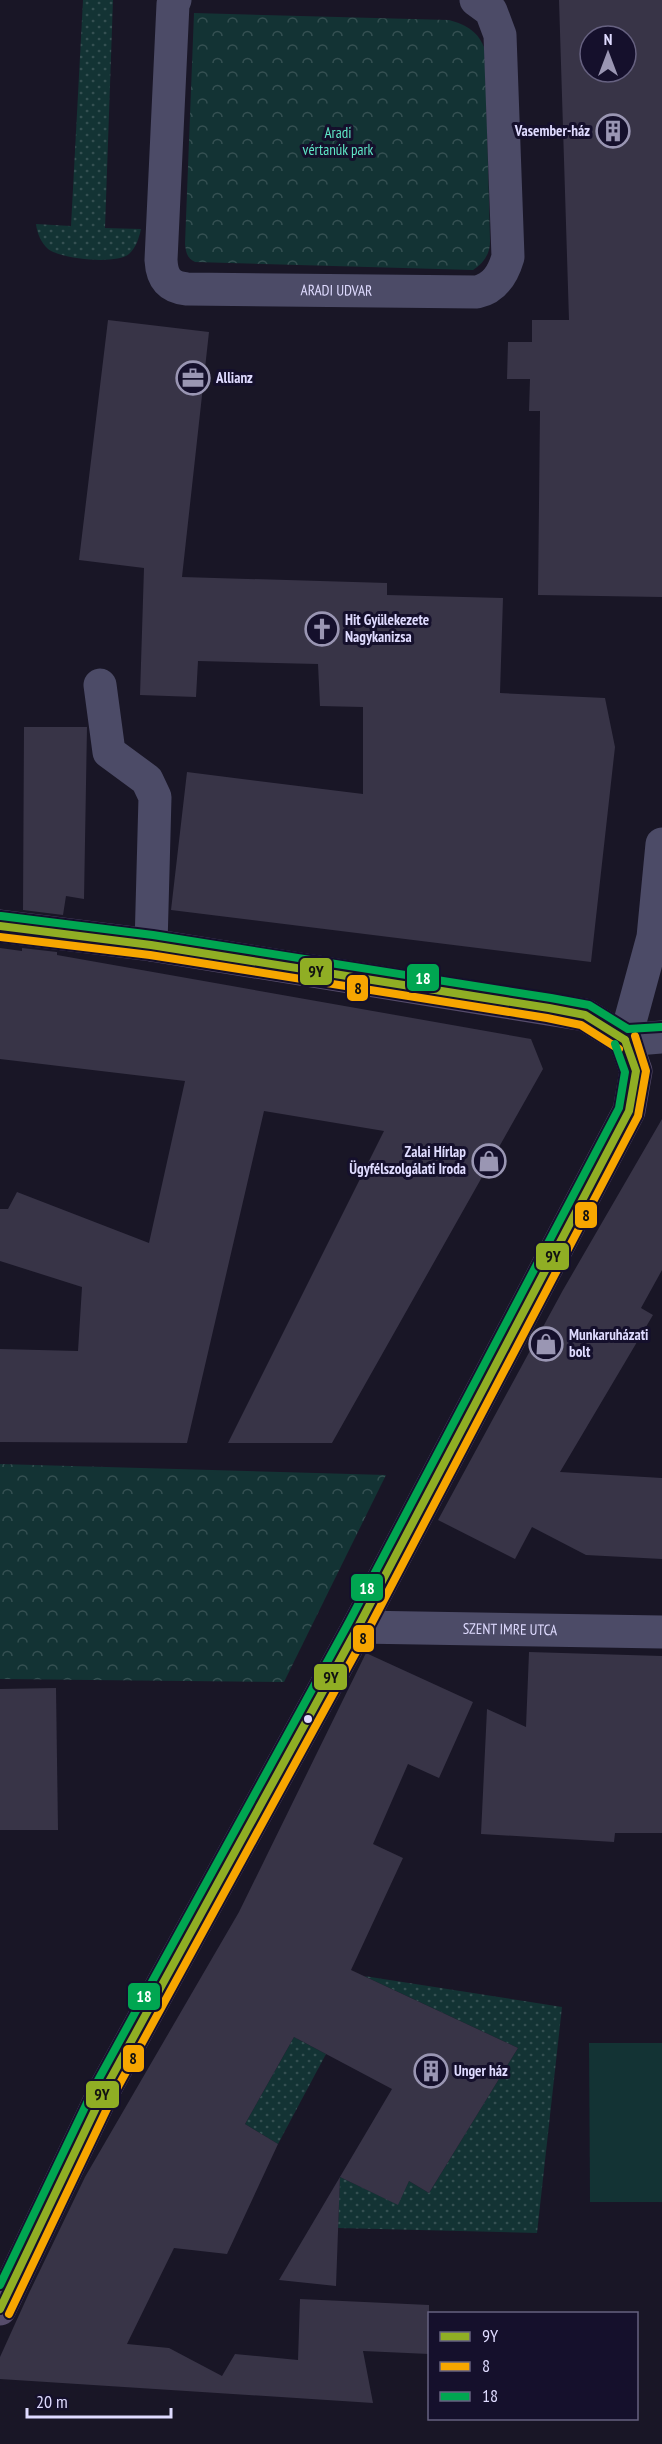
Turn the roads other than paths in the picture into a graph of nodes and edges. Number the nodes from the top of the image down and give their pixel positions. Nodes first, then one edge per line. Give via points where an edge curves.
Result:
1 (175, 0) edge
2 (476, 0) edge
3 (100, 685) dead end
4 (662, 844) edge
5 (0, 926) edge
6 (151, 945) junction
7 (662, 1037) edge
8 (625, 1040) junction
9 (358, 1627) junction
10 (662, 1632) edge
11 (0, 2309) edge

1 - 2 street, ARADI UDVAR via 160,260 164,280 186,289 477,292 496,281 507,257 500,35 491,11
3 - 6 street via 109,752 147,780 155,797
4 - 8 street via 653,937
5 - 6 main road
6 - 8 main road via 585,1015
7 - 8 street
8 - 9 main road via 636,1071 629,1111
9 - 10 street, SZENT IMRE UTCA
9 - 11 main road via 105,2089

